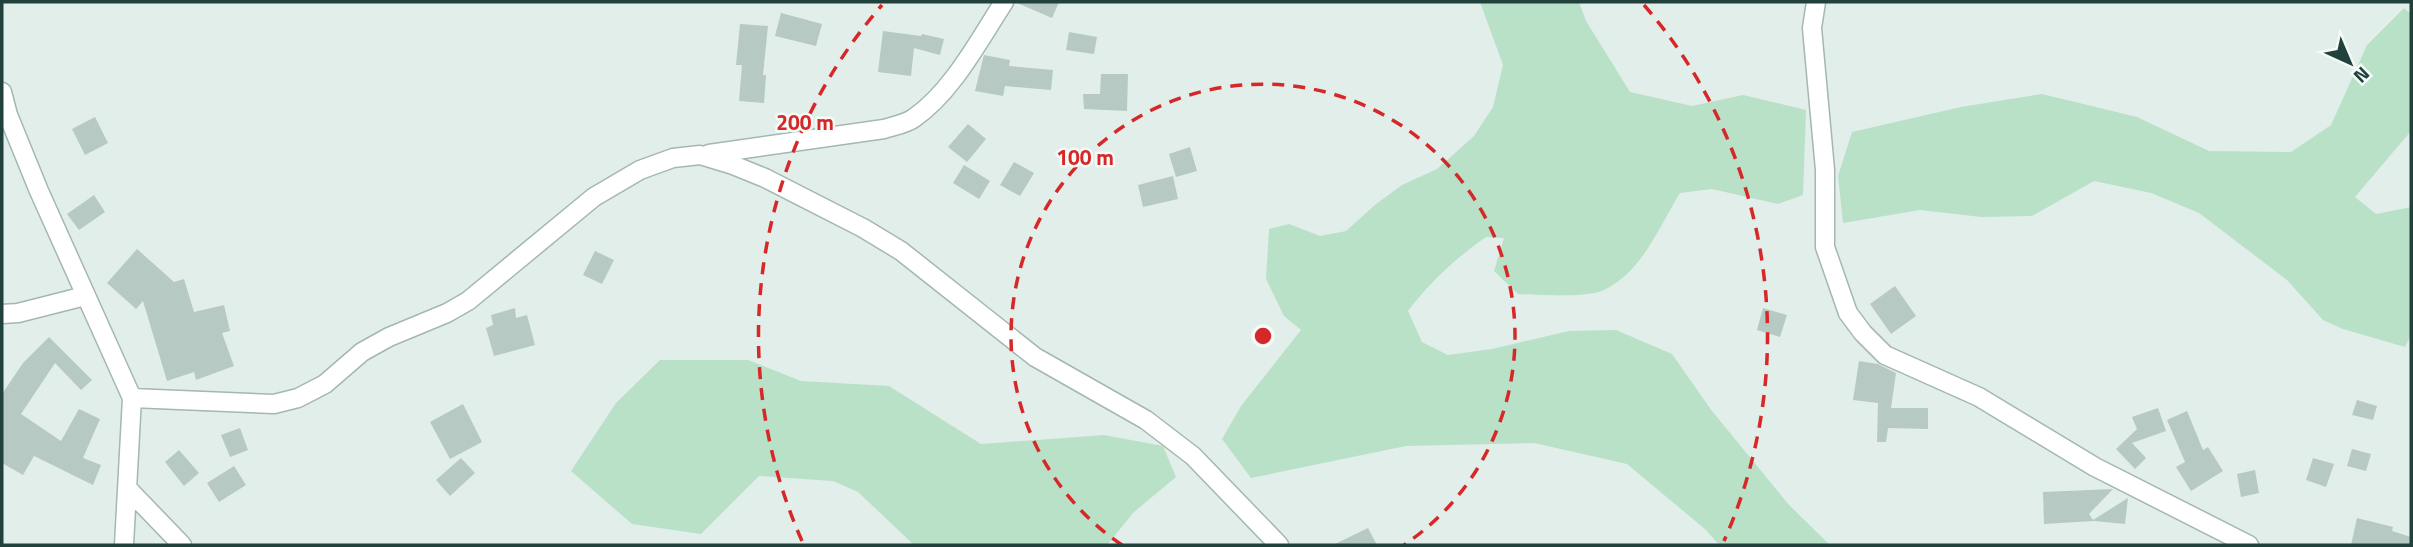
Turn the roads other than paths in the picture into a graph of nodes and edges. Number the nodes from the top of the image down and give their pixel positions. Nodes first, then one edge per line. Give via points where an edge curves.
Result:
1 (1004, 2) edge
2 (1816, 2) edge
3 (2, 92) edge
4 (700, 155) junction
5 (85, 296) junction
6 (2, 314) edge
7 (132, 398) junction
8 (129, 490) junction
9 (124, 545) edge
10 (182, 545) edge
11 (1279, 545) edge
12 (2249, 545) edge

1 - 4 street via 949,84 912,120 884,129
2 - 12 street via 1812,28 1825,170 1825,247 1848,313 1863,333 1885,355 1979,397 2095,467
3 - 5 street
4 - 7 street via 673,158 640,170 594,197 468,301 371,347 325,384 298,398 274,404
4 - 11 street via 765,178 901,251 1035,357 1146,420 1193,456
5 - 6 street
5 - 7 street
7 - 8 street
8 - 9 street
8 - 10 street

